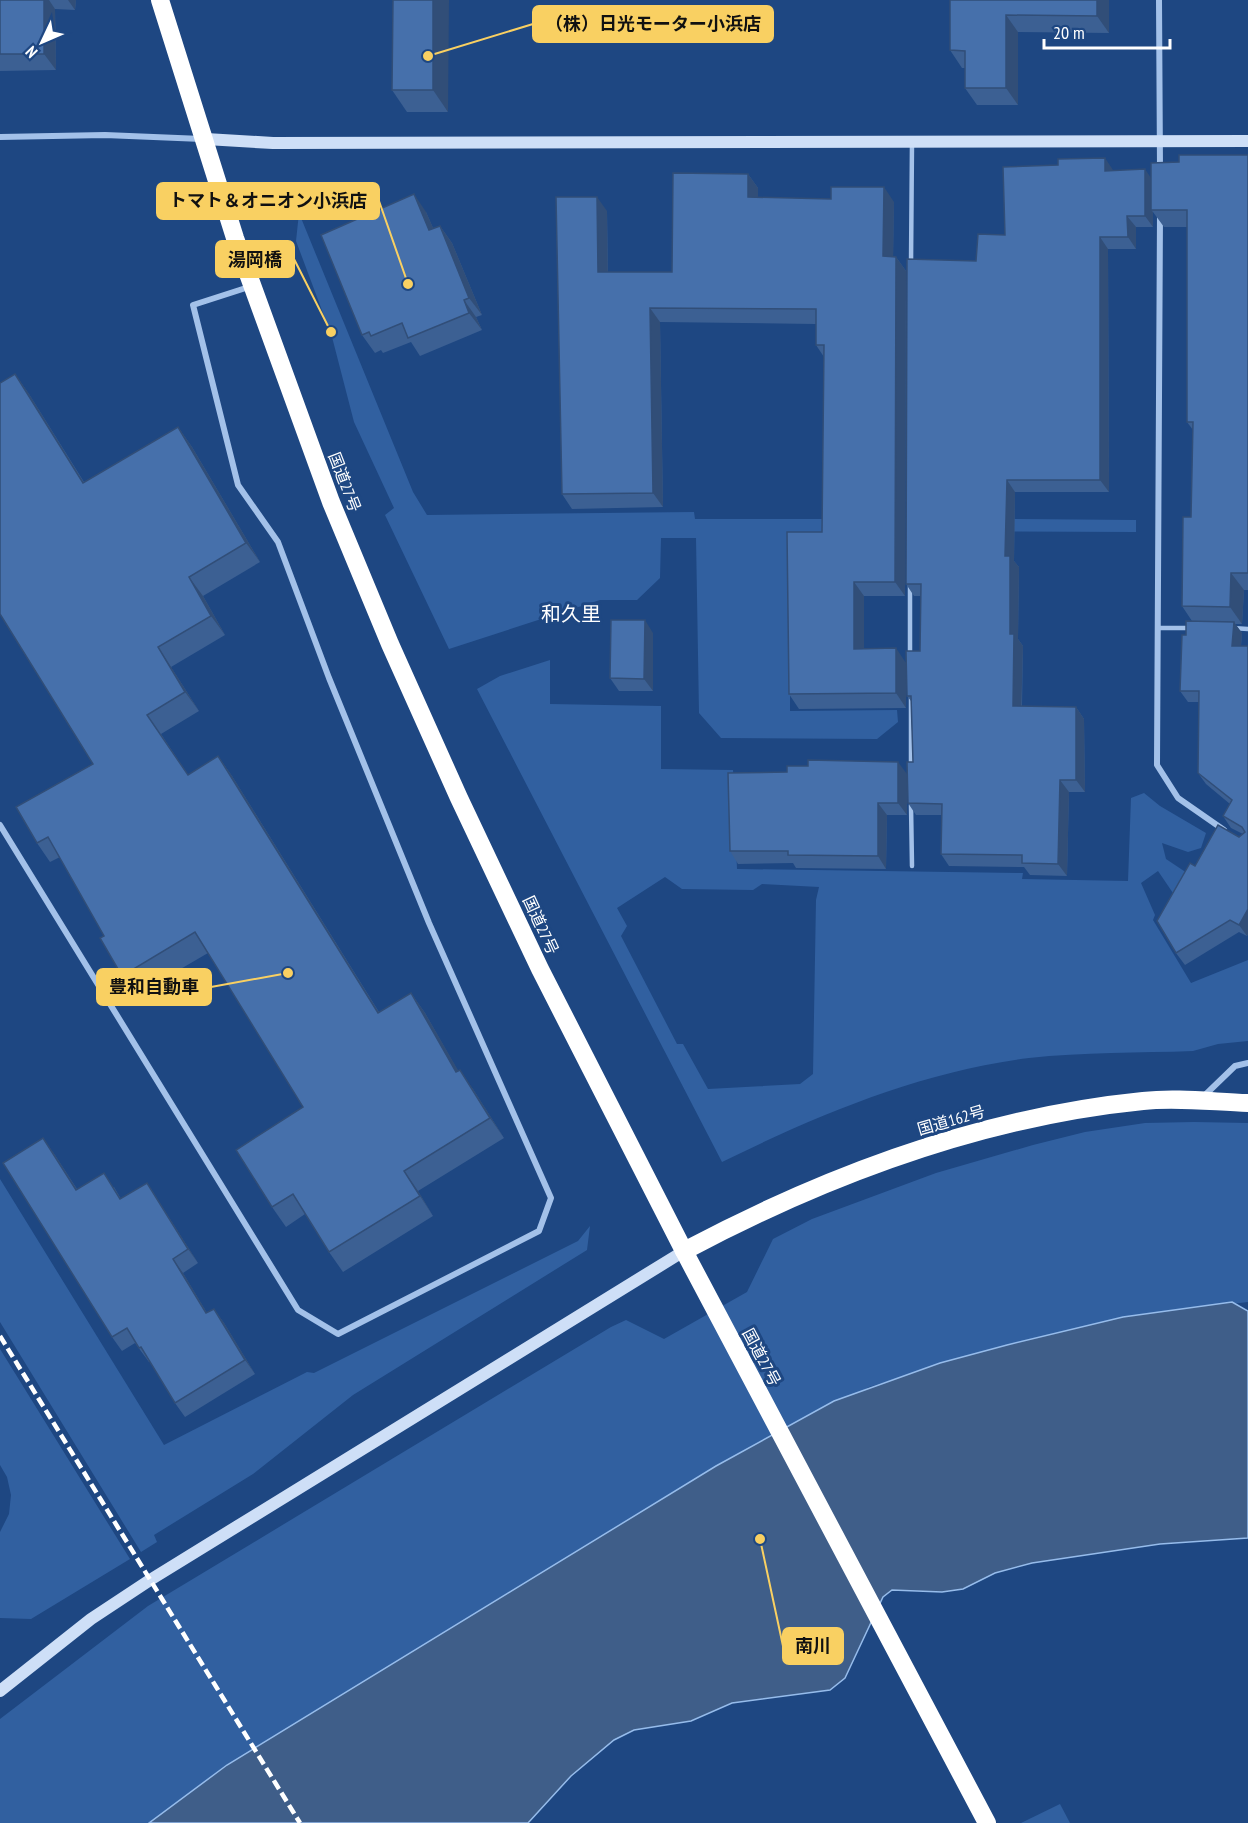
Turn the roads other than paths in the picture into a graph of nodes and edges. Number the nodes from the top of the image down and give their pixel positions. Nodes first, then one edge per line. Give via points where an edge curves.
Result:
1 (160, 0) edge
2 (1159, 0) edge
3 (0, 137) edge
4 (206, 139) junction
5 (1160, 141) junction
6 (1248, 141) edge
7 (912, 142) junction
8 (1160, 177) edge
9 (1160, 200) edge
10 (911, 272) edge
11 (252, 286) junction
12 (910, 580) edge
13 (1158, 628) junction
14 (1203, 628) edge
15 (1225, 628) edge
16 (1248, 628) edge
17 (910, 663) edge
18 (910, 687) edge
19 (911, 771) edge
20 (911, 795) edge
21 (0, 825) edge
22 (1231, 833) edge
23 (912, 866) dead end
24 (1248, 1063) edge
25 (1199, 1101) junction
26 (1248, 1103) edge
27 (684, 1251) junction
28 (2, 1687) edge
29 (987, 1823) edge

1 - 4 highway, 国道27号
2 - 5 street
3 - 4 street via 105,135
4 - 7 street via 273,143
4 - 11 highway, 国道27号
5 - 6 street
5 - 7 street
5 - 8 street
7 - 10 lane
9 - 13 street
11 - 21 street via 193,305 238,485 278,542 429,923 551,1198 539,1231 338,1334 298,1310
11 - 27 highway, 国道27号 via 331,502 403,675 540,969
12 - 17 lane
13 - 14 lane
13 - 22 street via 1157,765 1178,798
15 - 16 lane
18 - 19 lane
20 - 23 lane
24 - 25 street via 1235,1066
25 - 26 highway, 国道162号
25 - 27 highway, 国道162号 via 1145,1101 1076,1111 1029,1119 939,1144 802,1194
27 - 28 street via 150,1580
27 - 29 highway, 国道27号

